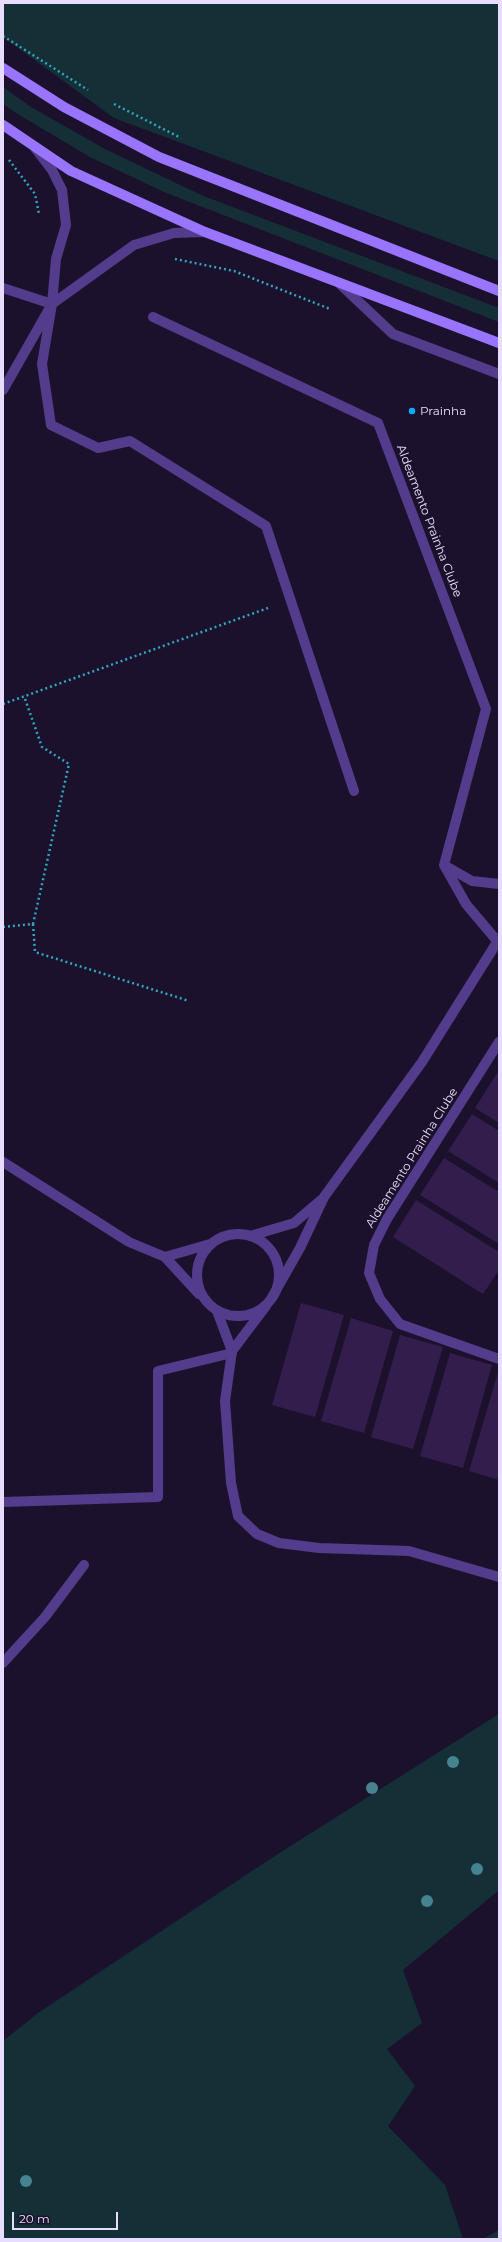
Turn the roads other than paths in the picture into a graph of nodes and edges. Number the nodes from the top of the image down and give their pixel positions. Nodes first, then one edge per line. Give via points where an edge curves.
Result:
1 (3, 68) edge
2 (3, 125) edge
3 (32, 145) junction
4 (205, 232) junction
5 (340, 284) junction
6 (3, 288) edge
7 (499, 291) edge
8 (52, 304) junction
9 (153, 317) dead end
10 (499, 343) edge
11 (499, 374) edge
12 (3, 390) edge
13 (354, 792) dead end
14 (444, 865) junction
15 (499, 884) edge
16 (498, 941) edge
17 (499, 1042) edge
18 (3, 1162) edge
19 (324, 1197) junction
20 (250, 1236) junction
21 (210, 1244) junction
22 (165, 1258) junction
23 (268, 1303) junction
24 (213, 1308) junction
25 (232, 1352) junction
26 (499, 1359) edge
27 (3, 1502) edge
28 (84, 1565) dead end
29 (499, 1577) edge
30 (3, 1663) edge

1 - 7 main road via 64,107 159,157
2 - 3 main road
3 - 4 main road via 71,171
3 - 8 street via 52,170 62,190 66,225 56,259
4 - 5 main road
4 - 8 street via 174,233 134,245
5 - 10 main road
5 - 11 street via 393,334
6 - 8 street
8 - 12 street
8 - 13 street via 42,364 51,425 98,448 130,441 266,526
9 - 14 street, Aldeamento Prainha Clube via 378,423 486,709
14 - 15 street via 472,881
14 - 16 street via 466,904
16 - 19 street via 422,1062
17 - 26 street, Aldeamento Prainha Clube via 387,1220 374,1245 369,1273 380,1299 400,1324
18 - 22 street via 129,1242
19 - 20 street via 294,1223
19 - 23 street via 300,1248
20 - 21 street via 233,1234
20 - 23 street via 268,1246 278,1266 278,1283
21 - 22 street
21 - 24 street via 199,1258 197,1266 199,1292
22 - 24 street
23 - 24 street via 251,1315 242,1316 233,1316
23 - 25 street
24 - 25 street
25 - 27 street via 158,1371 158,1497
25 - 29 street via 225,1401 231,1483 238,1516 256,1534 279,1543 320,1548 409,1551
28 - 30 street via 45,1617

